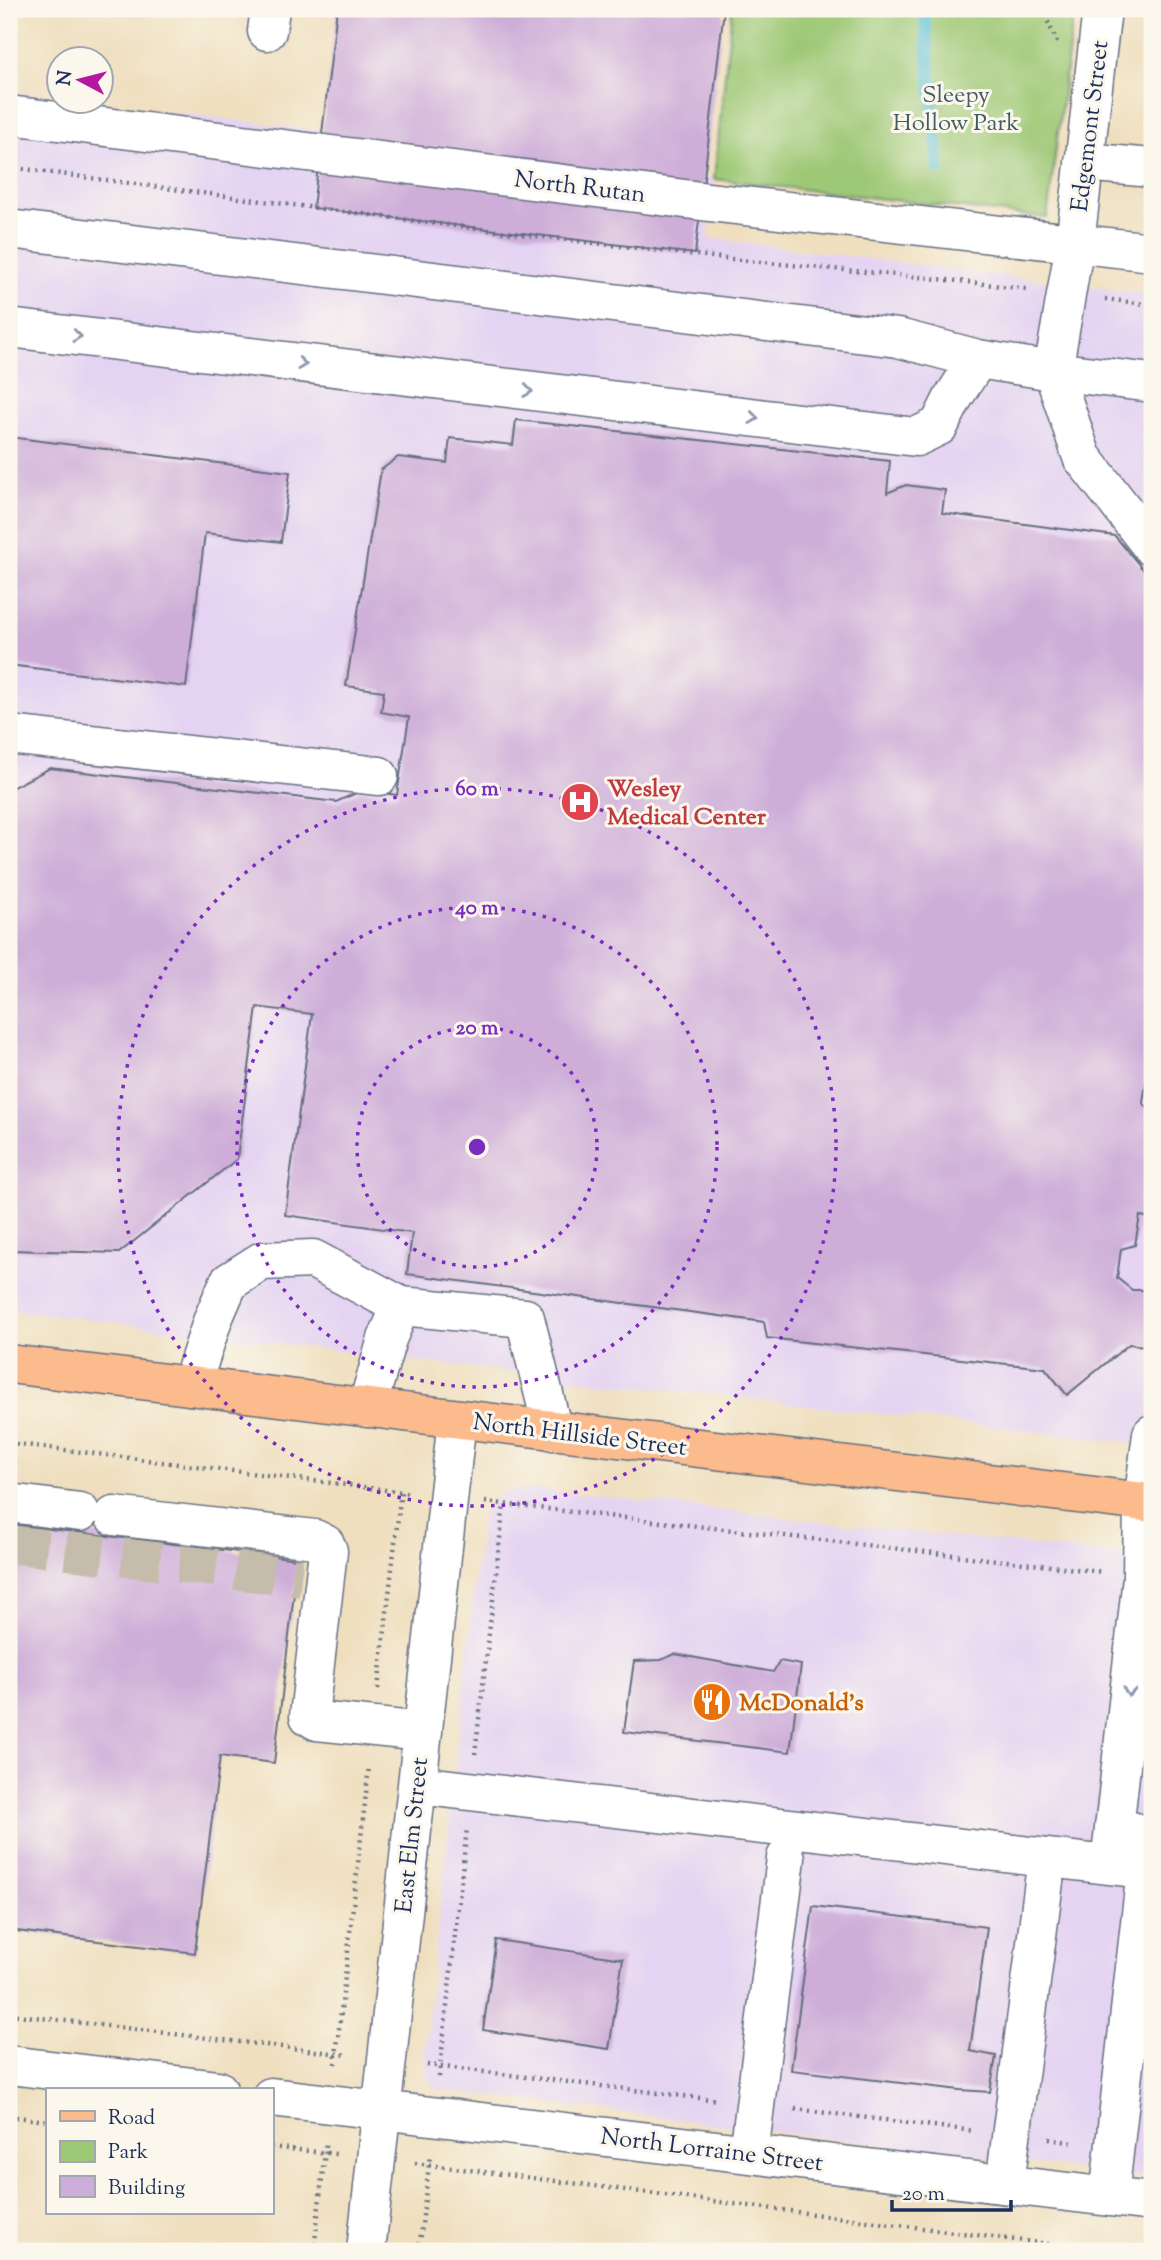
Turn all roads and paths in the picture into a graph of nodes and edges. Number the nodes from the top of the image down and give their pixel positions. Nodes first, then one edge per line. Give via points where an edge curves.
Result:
1 (1102, 9) edge
2 (9, 115) edge
3 (1084, 162) junction
4 (9, 167) edge
5 (1152, 168) edge
6 (9, 229) edge
7 (1075, 243) junction
8 (1152, 252) edge
9 (1066, 294) junction
10 (1152, 305) edge
11 (9, 328) edge
12 (978, 359) junction
13 (1053, 371) junction
14 (1152, 383) edge
15 (1138, 513) edge
16 (1152, 547) edge
17 (9, 735) edge
18 (379, 776) dead end
19 (401, 1306) junction
20 (9, 1364) edge
21 (191, 1386) junction
22 (368, 1408) junction
23 (457, 1419) junction
24 (553, 1431) junction
25 (1152, 1434) edge
26 (9, 1443) edge
27 (401, 1491) junction
28 (448, 1497) junction
29 (9, 1503) edge
30 (1147, 1503) edge
31 (504, 1504) junction
32 (1142, 1577) junction
33 (374, 1727) junction
34 (423, 1732) junction
35 (417, 1786) junction
36 (471, 1791) junction
37 (786, 1858) dead end
38 (1047, 1858) junction
39 (1140, 1860) edge
40 (9, 2014) edge
41 (336, 2054) junction
42 (387, 2060) junction
43 (9, 2065) edge
44 (440, 2067) junction
45 (201, 2088) edge
46 (273, 2097) edge
47 (330, 2104) junction
48 (755, 2104) junction
49 (381, 2110) junction
50 (9, 2116) edge
51 (434, 2116) junction
52 (46, 2121) edge
53 (1011, 2135) junction
54 (273, 2147) edge
55 (1114, 2147) junction
56 (325, 2153) junction
57 (749, 2154) junction
58 (376, 2159) junction
59 (428, 2165) junction
60 (1005, 2184) junction
61 (1109, 2197) junction
62 (1152, 2202) edge
63 (314, 2251) edge
64 (366, 2251) edge
65 (419, 2251) edge
66 (1102, 2251) edge

1 - 3 street, Edgemont Street
2 - 7 street, North Rutan
3 - 5 street
3 - 7 street, Edgemont Street
4 - 9 path via 709,256
6 - 12 street via 898,338
7 - 8 street, North Rutan
7 - 9 street, Edgemont Street
9 - 10 path
9 - 13 street, Edgemont Street
11 -> 12 street via 916,437 939,426
12 - 13 street
13 - 14 street
13 - 15 street via 1082,457
15 - 16 street
17 - 18 street
19 - 21 street via 313,1259 262,1261 229,1282
19 - 22 street
19 - 24 street via 525,1318
20 - 21 main road, North Hillside Street
21 - 22 main road, North Hillside Street
22 - 23 main road, North Hillside Street
23 - 24 main road, North Hillside Street
23 - 28 street, East Elm Street
24 - 30 main road, North Hillside Street
25 - 30 street
26 - 27 path
27 - 28 path
27 - 33 path
28 - 31 path
28 - 34 street, East Elm Street
29 - 33 street via 314,1539 325,1544 328,1551 313,1579 309,1716 317,1721
30 - 32 street
31 - 32 path
31 - 36 path
32 -> 39 street via 1114,1826
33 - 34 street
33 - 41 path
34 - 35 street, East Elm Street
35 - 36 street
35 - 42 street, East Elm Street
36 - 38 street
36 - 44 path
37 - 48 street
38 - 39 street
38 - 53 street
39 - 55 street
40 - 41 path
41 - 42 path
41 - 47 path
42 - 44 path
42 - 49 street, East Elm Street
43 - 45 street
44 - 48 path
44 - 51 path
46 - 47 street, North Lorraine Street
47 - 49 street, North Lorraine Street
47 - 56 path
48 - 53 path
48 - 57 street
49 - 51 street, North Lorraine Street
49 - 58 street, East Elm Street
50 - 52 path
51 - 57 street, North Lorraine Street
51 - 59 path
53 - 55 path
53 - 60 street
54 - 56 path
55 - 61 street
56 - 58 path
56 - 63 path
57 - 60 street, North Lorraine Street
58 - 59 path
58 - 64 street, East Elm Street
59 - 65 path
59 - 66 path
60 - 61 street, North Lorraine Street
61 - 62 street, North Lorraine Street

